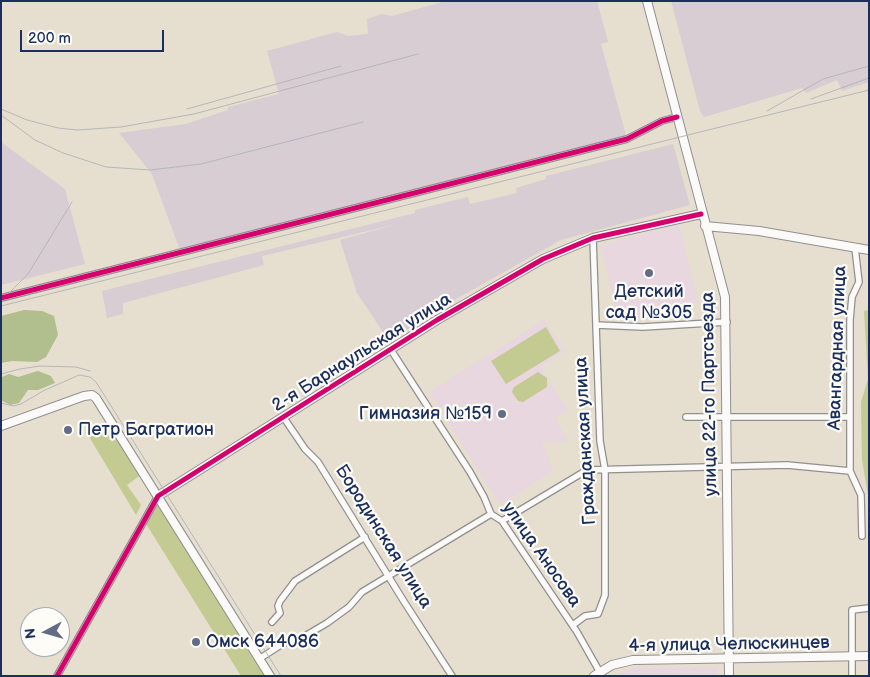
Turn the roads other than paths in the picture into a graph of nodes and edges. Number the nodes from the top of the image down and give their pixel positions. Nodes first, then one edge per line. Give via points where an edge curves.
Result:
1 (648, 1) edge
2 (677, 116) junction
3 (701, 214) junction
4 (705, 226) junction
5 (593, 238) junction
6 (855, 248) junction
7 (869, 250) edge
8 (1, 298) edge
9 (726, 322) junction
10 (596, 325) junction
11 (390, 350) junction
12 (686, 417) dead end
13 (850, 417) junction
14 (284, 418) junction
15 (727, 418) junction
16 (1, 426) edge
17 (728, 467) junction
18 (605, 470) junction
19 (850, 471) junction
20 (158, 496) junction
21 (491, 514) junction
22 (502, 521) junction
23 (862, 536) dead end
24 (365, 537) junction
25 (389, 576) junction
26 (869, 608) edge
27 (272, 622) dead end
28 (573, 625) junction
29 (869, 656) edge
30 (851, 657) junction
31 (729, 658) junction
32 (259, 659) junction
33 (599, 674) edge
34 (57, 676) edge
35 (270, 676) edge
36 (452, 676) edge
37 (729, 676) edge
38 (852, 676) edge

1 - 2 street, улица 22-го Партсъезда
2 - 3 street, улица 22-го Партсъезда
2 - 8 street via 627,138
3 - 4 street, улица 22-го Партсъезда
3 - 5 street, 2-я Барнаульская улица
4 - 6 street via 759,231
4 - 9 street, улица 22-го Партсъезда via 722,284
5 - 10 street, Гражданская улица
5 - 11 street, 2-я Барнаульская улица via 543,259
6 - 7 street
6 - 13 street, Авангардная улица via 858,282 852,297 850,320
9 - 10 street via 643,327
9 - 15 street, улица 22-го Партсъезда
10 - 18 street, Гражданская улица via 600,441
11 - 14 street, 2-я Барнаульская улица
11 - 21 street, улица Аносова via 470,472
12 - 15 street
13 - 15 street
13 - 19 street, Авангардная улица
14 - 20 street, 2-я Барнаульская улица
14 - 24 street, Бородинская улица via 318,462
15 - 17 street, улица 22-го Партсъезда
16 - 20 street via 92,395
17 - 18 street
17 - 19 street via 787,465
17 - 31 street, улица 22-го Партсъезда
18 - 22 street via 587,470
18 - 28 street, Гражданская улица via 605,594 598,614 585,616
19 - 23 street, Авангардная улица via 862,494
20 - 32 street
20 - 34 street
21 - 22 street, улица Аносова
21 - 25 street
22 - 28 street, улица Аносова
24 - 25 street, Бородинская улица
24 - 27 street via 295,581 280,601 280,613
25 - 32 street via 362,592 349,607 327,623
25 - 36 street, Бородинская улица
26 - 30 street via 852,610
28 - 33 street, улица Аносова
29 - 30 street, 4-я улица Челюскинцев
30 - 31 street, 4-я улица Челюскинцев
30 - 38 street
31 - 33 street, 4-я улица Челюскинцев via 627,661 612,665
31 - 37 street, улица 22-го Партсъезда
32 - 35 street

